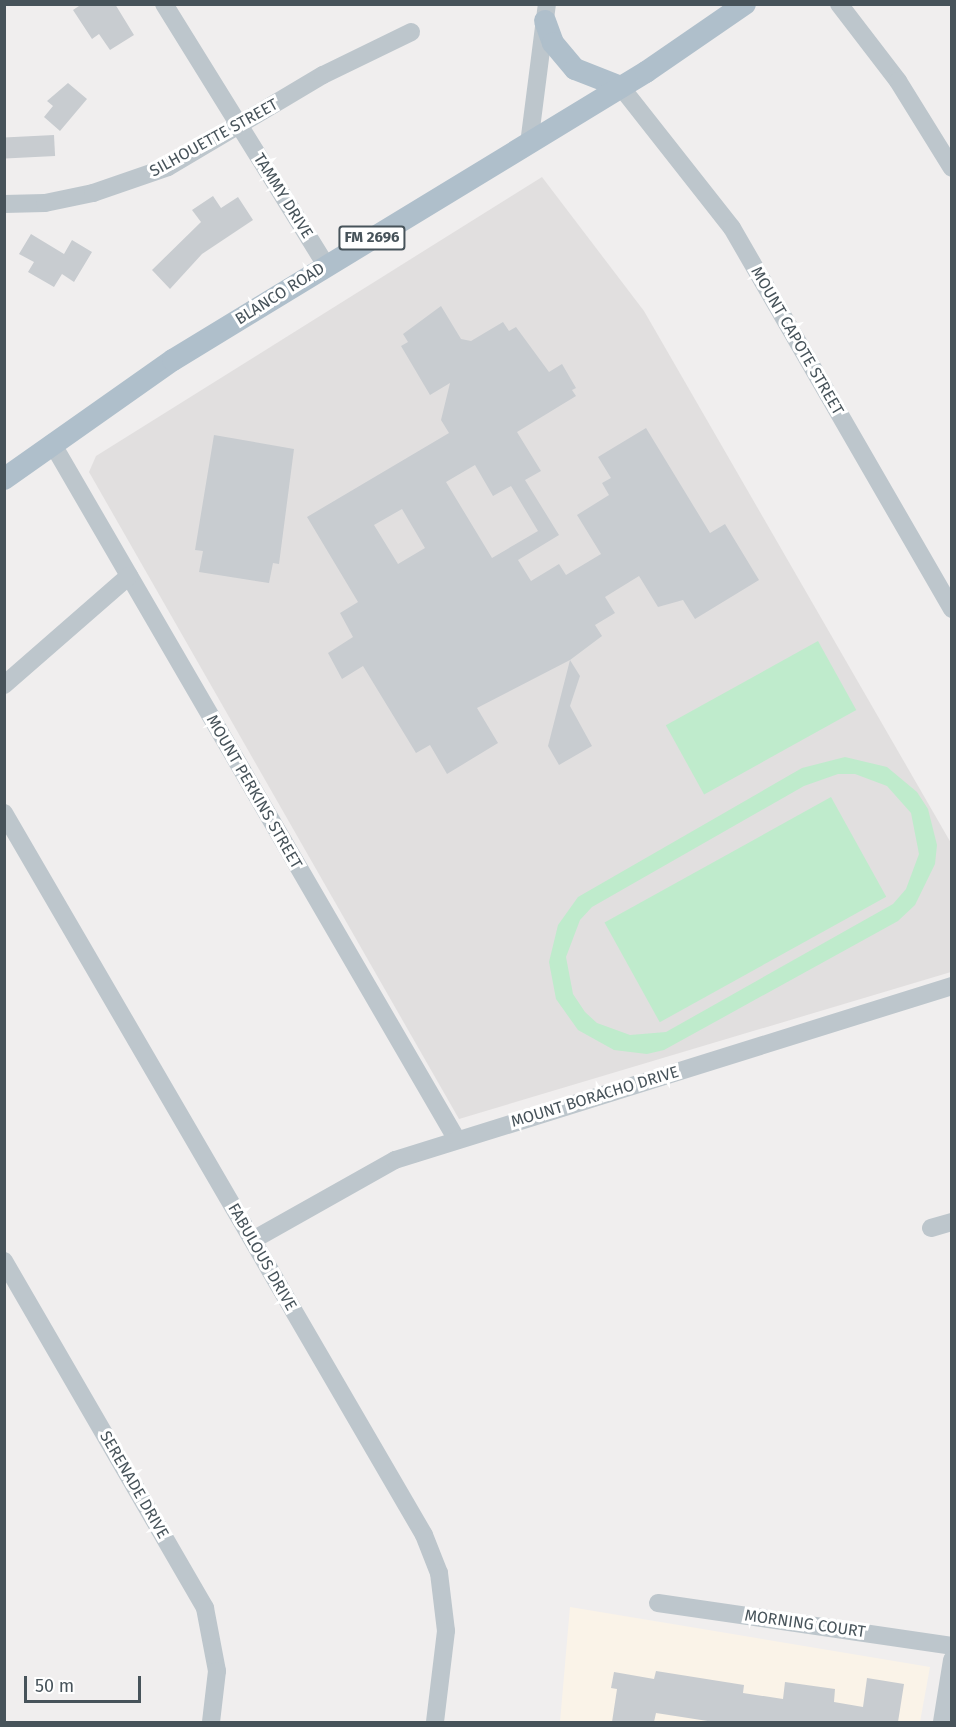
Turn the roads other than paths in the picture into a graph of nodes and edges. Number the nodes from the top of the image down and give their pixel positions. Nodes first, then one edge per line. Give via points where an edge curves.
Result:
1 (164, 4) edge
2 (745, 4) edge
3 (839, 4) edge
4 (546, 13) edge
5 (411, 32) dead end
6 (621, 87) junction
7 (239, 126) junction
8 (529, 144) junction
9 (951, 168) edge
10 (4, 204) edge
11 (326, 265) junction
12 (52, 443) junction
13 (4, 479) edge
14 (129, 576) junction
15 (951, 609) edge
16 (4, 685) edge
17 (4, 813) edge
18 (951, 986) edge
19 (456, 1140) junction
20 (951, 1222) edge
21 (931, 1228) dead end
22 (253, 1240) junction
23 (4, 1261) edge
24 (658, 1603) dead end
25 (951, 1646) edge
26 (951, 1660) edge
27 (211, 1722) edge
28 (435, 1722) edge
29 (942, 1722) edge

1 - 7 street, TAMMY DRIVE
2 - 6 main road, BLANCO ROAD / FM 2696
3 - 9 street via 898,81
4 - 6 main road via 553,43 575,69
4 - 8 street
5 - 7 street, SILHOUETTE STREET via 323,75
6 - 8 main road, BLANCO ROAD / FM 2696
6 - 15 street, MOUNT CAPOTE STREET via 732,228
7 - 10 street, SILHOUETTE STREET via 140,178 45,203
7 - 11 street, TAMMY DRIVE
8 - 11 main road, BLANCO ROAD / FM 2696
11 - 12 main road, BLANCO ROAD / FM 2696 via 173,360
12 - 13 main road, BLANCO ROAD / FM 2696
12 - 14 street, MOUNT PERKINS STREET
14 - 16 street
14 - 19 street, MOUNT PERKINS STREET
17 - 22 street, FABULOUS DRIVE
18 - 19 street, MOUNT BORACHO DRIVE
19 - 22 street, MOUNT BORACHO DRIVE via 370,1172
20 - 21 street
22 - 28 street, FABULOUS DRIVE via 432,1554 446,1630
23 - 27 street, SERENADE DRIVE via 205,1608 217,1671
24 - 25 street, MORNING COURT
26 - 29 street

